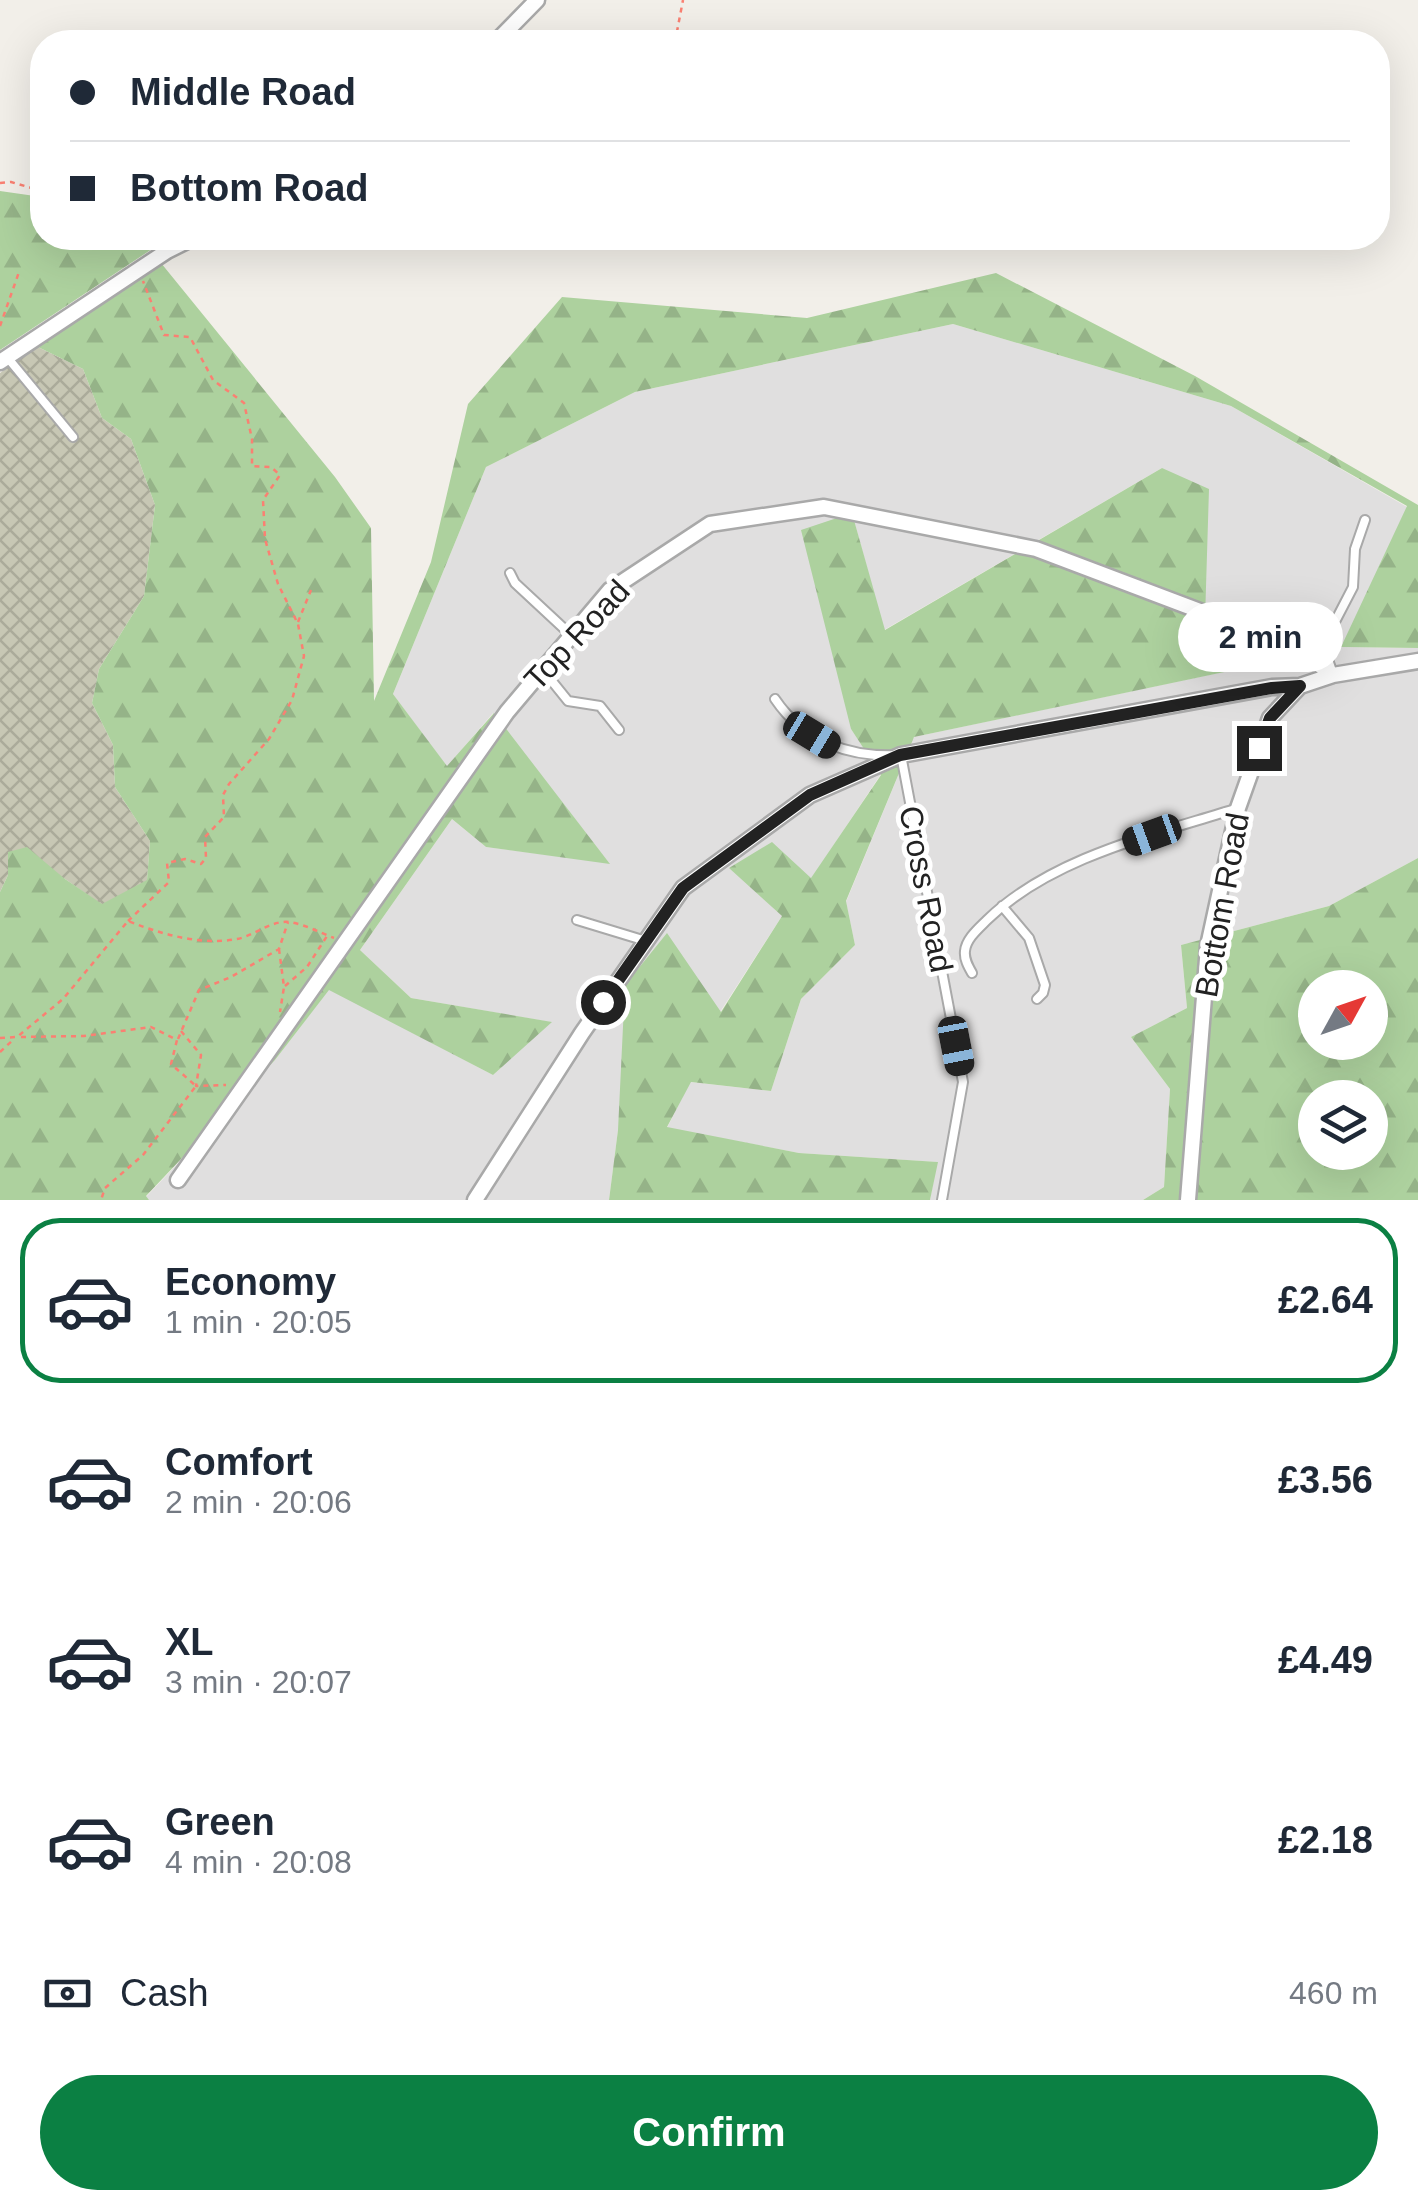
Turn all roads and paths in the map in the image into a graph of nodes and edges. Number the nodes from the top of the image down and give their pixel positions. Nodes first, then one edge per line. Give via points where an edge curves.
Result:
1 (538, 0) edge
2 (683, 0) edge
3 (508, 30) edge
4 (677, 30) edge
5 (0, 183) edge
6 (30, 188) edge
7 (172, 250) edge
8 (138, 270) junction
9 (19, 272) dead end
10 (0, 326) edge
11 (4, 359) edge
12 (73, 437) dead end
13 (1365, 520) dead end
14 (510, 573) dead end
15 (312, 590) dead end
16 (298, 624) junction
17 (572, 636) junction
18 (1418, 661) edge
19 (543, 670) junction
20 (1333, 676) junction
21 (1300, 686) junction
22 (775, 699) dead end
23 (619, 730) dead end
24 (900, 755) junction
25 (1238, 808) junction
26 (1002, 906) junction
27 (128, 920) junction
28 (577, 920) dead end
29 (288, 922) junction
30 (327, 936) junction
31 (646, 941) junction
32 (345, 942) junction
33 (279, 950) junction
34 (972, 973) dead end
35 (284, 987) junction
36 (1037, 999) dead end
37 (280, 1013) dead end
38 (180, 1031) junction
39 (17, 1036) junction
40 (0, 1038) edge
41 (177, 1040) junction
42 (0, 1052) edge
43 (230, 1085) dead end
44 (196, 1086) junction
45 (178, 1180) dead end
46 (100, 1200) edge
47 (476, 1200) edge
48 (942, 1200) edge
49 (1188, 1200) edge

1 - 3 street
2 - 4 path
5 - 6 path
7 - 8 street
8 - 11 street
8 - 16 path via 164,335 190,336 213,380 244,403 252,466 280,474 263,500 265,540
9 - 10 path
11 - 12 lane
13 - 20 lane via 1353,587 1326,639
14 - 17 lane
15 - 16 path
16 - 27 path via 304,656 292,700 223,795 224,817 205,837 206,858 201,864 166,863 169,882
17 - 19 street, Top Road
17 - 20 street, Top Road via 610,590 710,524 824,507 1036,549 1295,647
18 - 20 street
19 - 23 lane via 562,696 600,706
19 - 32 street, Top Road
20 - 21 street
21 - 24 street
21 - 25 street, Bottom Road via 1270,718
22 - 24 lane via 790,721 836,749
24 - 31 street via 810,795 699,876
24 - 48 lane, Cross Road via 963,1082
25 - 26 lane via 1071,866
25 - 49 street, Bottom Road via 1208,946
26 - 34 lane via 965,948
26 - 36 lane via 1030,938 1044,985
27 - 29 path via 215,940 240,939
27 - 39 path via 63,999
28 - 31 lane
29 - 30 path
29 - 33 path
30 - 32 path
30 - 35 path
31 - 47 street
32 - 45 street, Top Road
33 - 35 path
33 - 38 path via 200,990
35 - 37 path
38 - 41 path
38 - 44 path via 201,1055
39 - 40 path
39 - 41 path via 151,1026
39 - 42 path
41 - 44 path via 170,1064
43 - 44 path
44 - 46 path

